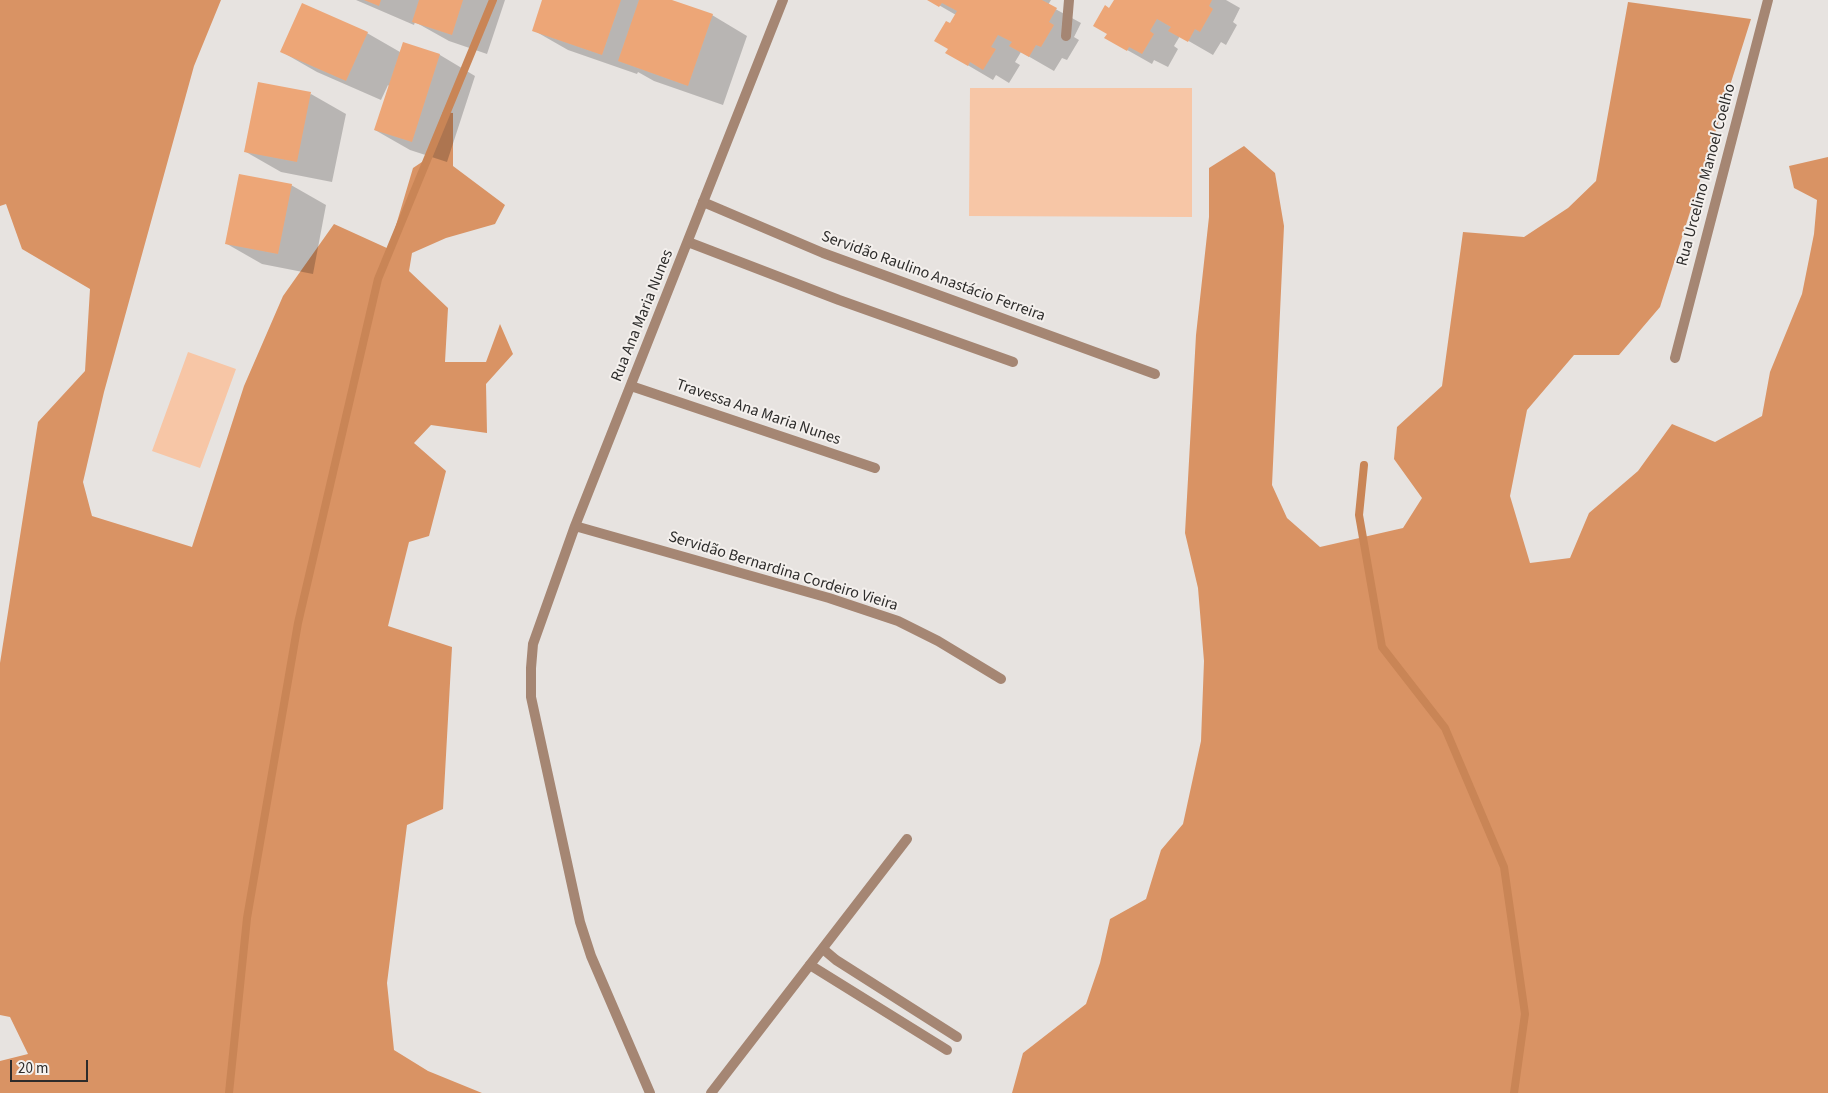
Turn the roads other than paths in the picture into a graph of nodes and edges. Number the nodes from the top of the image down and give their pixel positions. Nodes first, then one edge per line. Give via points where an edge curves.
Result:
1 (783, 0) edge
2 (1069, 0) edge
3 (1768, 0) edge
4 (1066, 36) dead end
5 (704, 202) junction
6 (688, 242) junction
7 (1675, 358) dead end
8 (1013, 362) dead end
9 (1155, 374) dead end
10 (631, 386) junction
11 (875, 468) dead end
12 (575, 526) junction
13 (1001, 679) dead end
14 (907, 839) dead end
15 (823, 949) junction
16 (810, 965) junction
17 (956, 1037) dead end
18 (947, 1050) dead end
19 (650, 1093) edge
20 (711, 1093) edge

1 - 5 street, Rua Ana Maria Nunes
2 - 4 street
3 - 7 street, Rua Urcelino Manoel Coelho
5 - 6 street, Rua Ana Maria Nunes
5 - 9 street, Servidão Raulino Anastácio Ferreira via 823,253
6 - 8 street
6 - 10 street, Rua Ana Maria Nunes
10 - 11 street, Travessa Ana Maria Nunes
10 - 12 street, Rua Ana Maria Nunes
12 - 13 street, Servidão Bernardina Cordeiro Vieira via 829,598 898,621
12 - 19 street, Rua Ana Maria Nunes via 534,644 531,697 590,956
14 - 15 street
15 - 16 street
15 - 17 street
16 - 18 street
16 - 20 street

